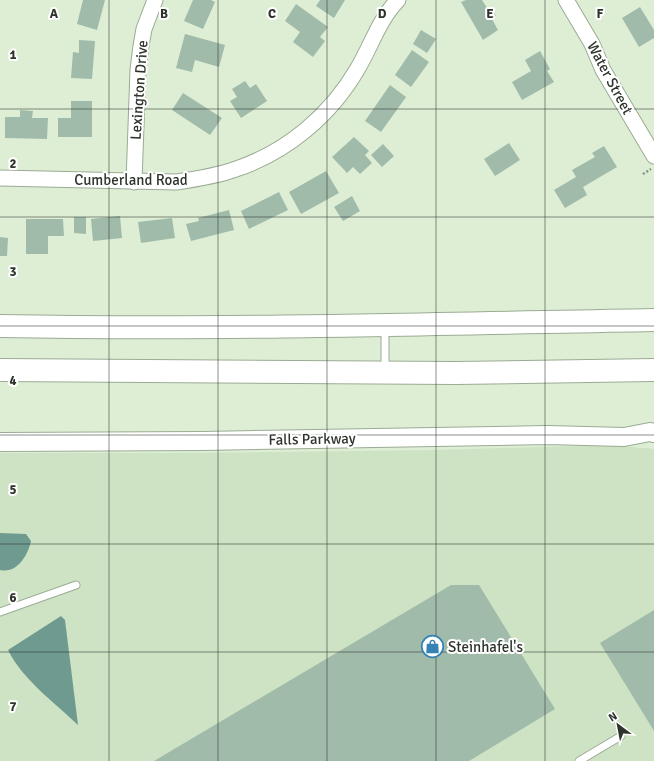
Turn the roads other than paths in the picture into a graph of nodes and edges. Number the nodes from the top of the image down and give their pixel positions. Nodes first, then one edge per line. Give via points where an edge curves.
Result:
1 (155, 0) edge
2 (398, 0) edge
3 (566, 0) edge
4 (653, 153) edge
5 (0, 178) edge
6 (134, 182) junction
7 (654, 320) edge
8 (385, 324) junction
9 (0, 326) edge
10 (0, 370) edge
11 (654, 370) edge
12 (385, 373) junction
13 (654, 433) edge
14 (624, 437) junction
15 (0, 442) edge
16 (654, 444) edge
17 (76, 585) dead end
18 (0, 612) edge
19 (621, 736) dead end
20 (580, 761) edge

1 - 6 street, Lexington Drive via 144,30 138,64
2 - 6 street, Cumberland Road via 343,91 305,131 257,161 236,170 176,182
3 - 4 street, Water Street via 592,44 603,70
5 - 6 street, Cumberland Road
7 - 8 highway
8 - 9 highway
8 - 12 lane
10 - 12 highway
11 - 12 highway
13 - 14 street, Falls Parkway
14 - 15 street, Falls Parkway via 547,435
14 - 16 street, Falls Parkway
17 - 18 lane
19 - 20 lane

